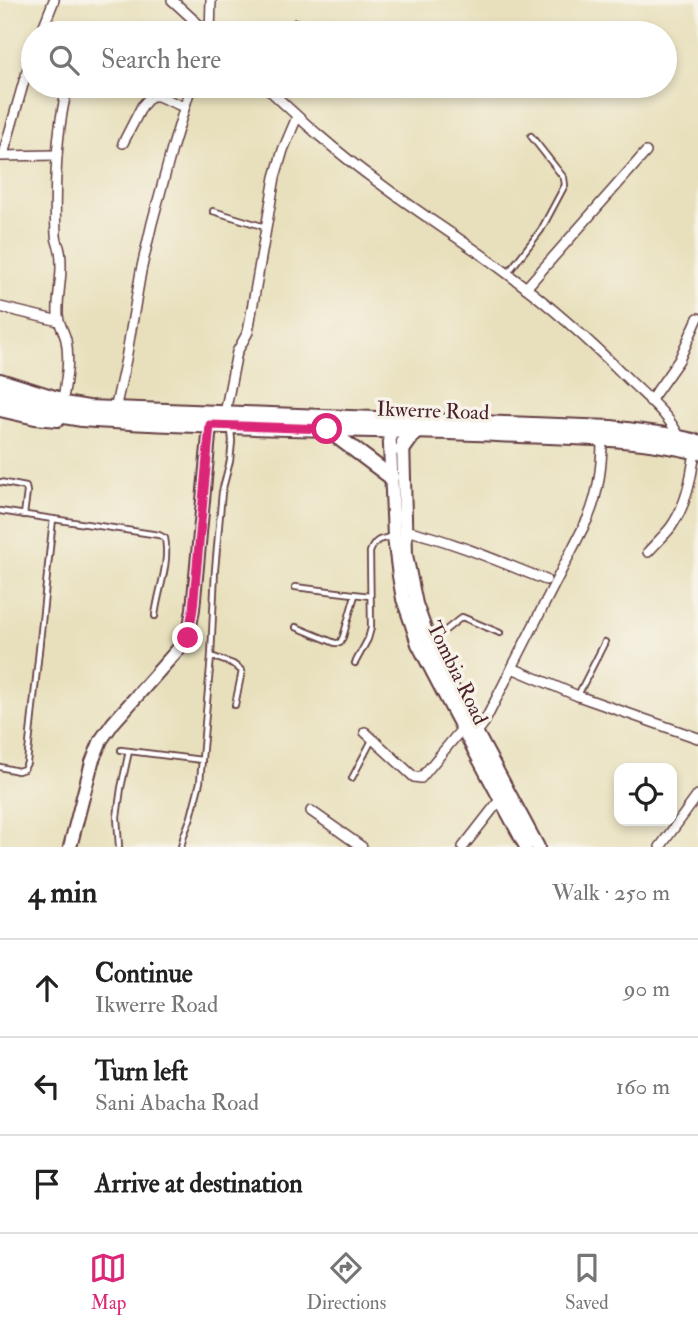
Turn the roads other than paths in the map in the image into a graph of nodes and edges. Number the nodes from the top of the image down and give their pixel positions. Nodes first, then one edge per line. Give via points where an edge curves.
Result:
1 (54, 0) edge
2 (172, 0) edge
3 (211, 0) edge
4 (46, 21) edge
5 (196, 21) edge
6 (210, 21) edge
7 (21, 91) edge
8 (64, 98) edge
9 (149, 98) edge
10 (163, 98) edge
11 (187, 98) edge
12 (277, 98) edge
13 (184, 107) junction
14 (297, 117) junction
15 (531, 136) dead end
16 (123, 143) dead end
17 (646, 152) dead end
18 (2, 155) edge
19 (57, 155) junction
20 (213, 211) dead end
21 (266, 227) junction
22 (508, 274) junction
23 (526, 288) junction
24 (0, 307) edge
25 (698, 317) edge
26 (59, 321) junction
27 (0, 380) edge
28 (0, 389) edge
29 (63, 399) junction
30 (0, 400) edge
31 (650, 401) junction
32 (0, 410) edge
33 (114, 410) junction
34 (82, 419) junction
35 (227, 419) junction
36 (210, 425) junction
37 (396, 425) junction
38 (327, 429) junction
39 (419, 430) junction
40 (602, 439) junction
41 (679, 443) junction
42 (697, 449) edge
43 (402, 450) junction
44 (391, 477) junction
45 (0, 482) edge
46 (0, 511) edge
47 (24, 514) junction
48 (53, 519) junction
49 (399, 533) junction
50 (648, 552) dead end
51 (547, 580) dead end
52 (295, 587) dead end
53 (355, 594) junction
54 (370, 596) junction
55 (155, 615) dead end
56 (296, 627) dead end
57 (500, 633) dead end
58 (605, 642) dead end
59 (430, 643) junction
60 (211, 656) junction
61 (355, 663) dead end
62 (512, 668) junction
63 (578, 696) junction
64 (235, 705) dead end
65 (466, 724) junction
66 (369, 736) joint
67 (473, 737) junction
68 (698, 738) edge
69 (121, 750) dead end
70 (129, 751) junction
71 (202, 760) junction
72 (0, 767) edge
73 (352, 778) dead end
74 (504, 794) junction
75 (698, 795) edge
76 (311, 811) dead end
77 (70, 847) edge
78 (119, 847) edge
79 (181, 847) edge
80 (362, 847) edge
81 (463, 847) edge
82 (526, 847) edge
83 (538, 847) edge
84 (660, 847) edge

1 - 4 street
2 - 5 street
3 - 6 street
7 - 18 street
8 - 19 street
9 - 16 street
10 - 13 street
11 - 13 street
12 - 14 street
13 - 33 street via 147,247
14 - 21 street via 275,177
14 - 22 street via 379,183
15 - 22 lane via 565,185 541,230
17 - 23 street
18 - 19 street
19 - 26 street
20 - 21 lane
21 - 35 street via 248,332 237,352
22 - 23 street
23 - 31 street via 595,346
24 - 26 street
25 - 31 street via 679,360
26 - 29 street via 67,353
27 - 29 main road
28 - 33 main road, Ikwerre Road via 67,405
29 - 33 main road
30 - 34 main road, Ikwerre Road
31 - 41 street via 674,426
32 - 34 main road via 49,420
33 - 35 main road, Ikwerre Road
34 - 36 main road, Ikwerre Road
35 - 36 main road, Ikwerre Road
35 - 37 main road, Ikwerre Road
35 - 38 main road, Ikwerre Road
35 - 60 lane via 232,441 222,492
36 - 77 main road via 188,638 101,740
37 - 38 main road, Ikwerre Road
37 - 39 main road, Ikwerre Road
37 - 41 main road, Ikwerre Road via 611,428
37 - 43 main road, Tombia Road
37 - 44 main road, Tombia Road
38 - 44 main road
39 - 40 main road, Ikwerre Road
39 - 43 main road
40 - 41 main road, Ikwerre Road
40 - 62 street via 594,503
41 - 42 main road, Ikwerre Road
42 - 50 street via 685,500 671,527
43 - 49 main road, Tombia Road
44 - 49 main road, Tombia Road
45 - 47 lane via 26,487
46 - 47 lane
47 - 48 lane
48 - 55 lane via 165,538 164,577
48 - 72 lane via 27,763 18,771
49 - 51 street via 424,534
49 - 54 lane via 380,539 369,552
49 - 59 main road, Tombia Road
49 - 65 main road, Tombia Road via 403,599 418,644
52 - 53 lane
53 - 54 lane
53 - 56 lane via 340,643
54 - 61 lane via 370,633
57 - 59 lane via 462,617
58 - 63 lane
59 - 65 main road, Tombia Road
60 - 64 lane via 242,671
60 - 71 lane
62 - 63 street
62 - 67 street
63 - 68 street
65 - 66 street via 421,778 414,777
65 - 67 main road, Tombia Road
66 - 73 lane
67 - 74 main road, Tombia Road
69 - 70 lane
70 - 71 lane
70 - 78 lane via 117,817
71 - 79 lane
74 - 81 street
74 - 82 main road, Tombia Road
74 - 83 main road, Tombia Road
75 - 84 street
76 - 80 street

